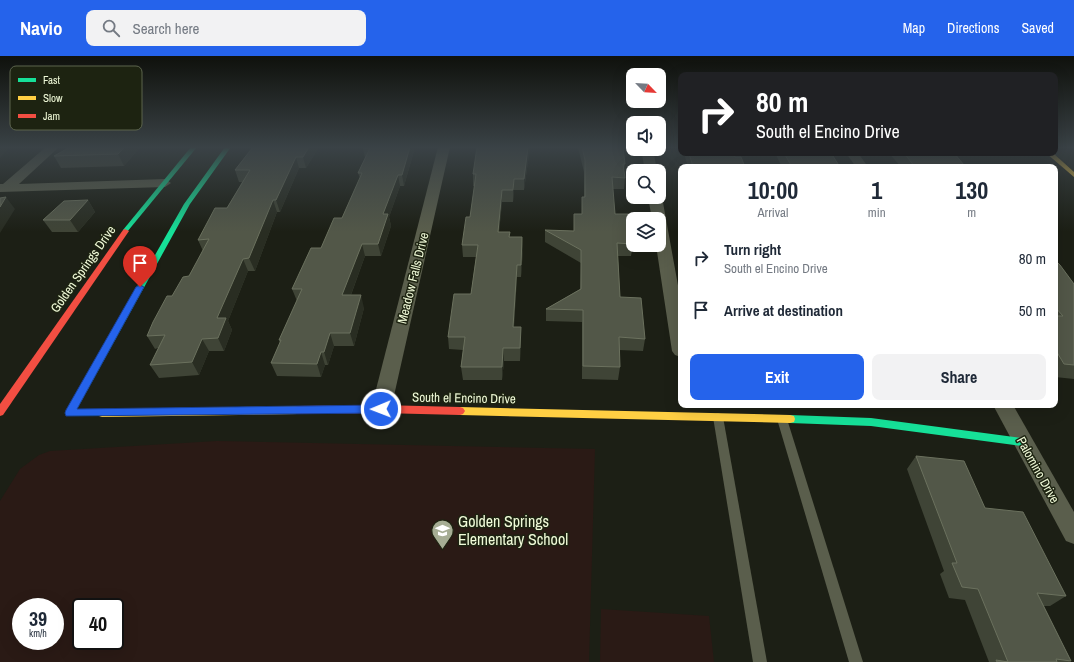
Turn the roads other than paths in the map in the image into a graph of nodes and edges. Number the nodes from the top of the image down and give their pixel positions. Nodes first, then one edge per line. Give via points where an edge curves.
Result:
1 (19, 175) edge
2 (171, 175) edge
3 (208, 175) edge
4 (437, 175) edge
5 (165, 182) junction
6 (3, 188) edge
7 (664, 252) edge
8 (678, 333) edge
9 (1005, 408) edge
10 (381, 409) junction
11 (691, 411) edge
12 (0, 412) edge
13 (718, 417) junction
14 (782, 419) junction
15 (1022, 442) junction
16 (1074, 534) edge
17 (760, 662) edge
18 (856, 662) edge

1 - 6 street
2 - 5 main road, Golden Springs Drive
3 - 10 main road, South el Encino Drive via 187,204 70,413
4 - 10 street, Meadow Falls Drive
5 - 6 street
5 - 12 main road, Golden Springs Drive via 118,240
7 - 8 street
9 - 15 street, Palomino Drive
10 - 11 main road, South el Encino Drive
11 - 13 main road, South el Encino Drive
13 - 14 main road, South el Encino Drive
13 - 17 lane
14 - 15 main road, South el Encino Drive via 871,422
14 - 18 lane
15 - 16 street, Palomino Drive

